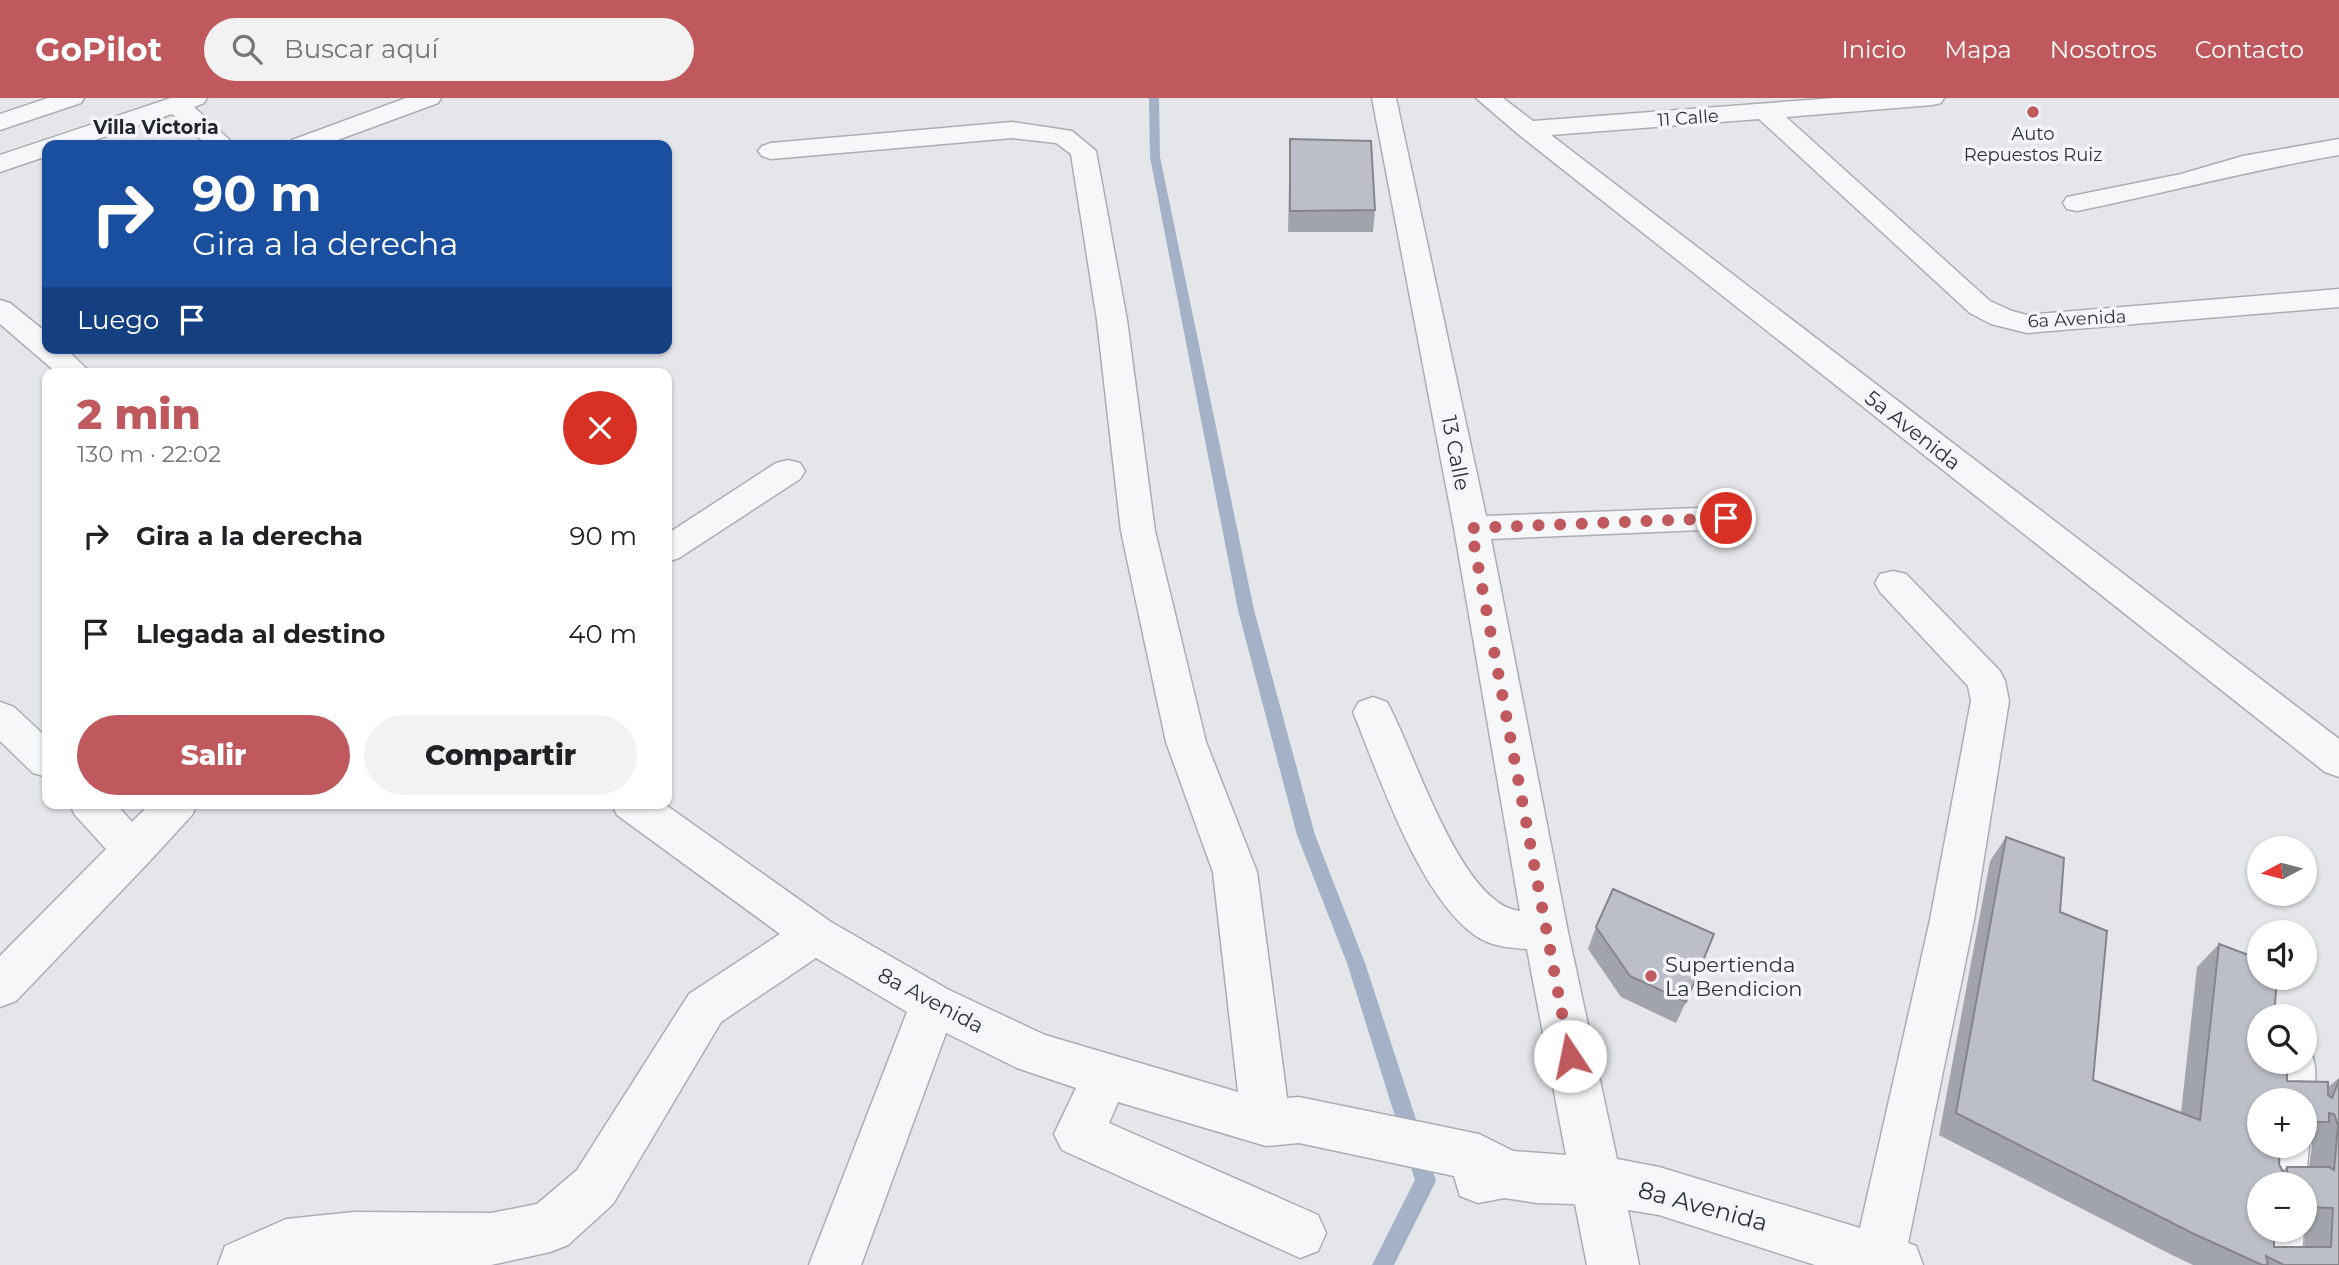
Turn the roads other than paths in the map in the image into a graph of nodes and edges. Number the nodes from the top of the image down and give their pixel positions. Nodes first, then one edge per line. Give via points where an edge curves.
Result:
1 (72, 98) edge
2 (429, 98) edge
3 (1384, 98) edge
4 (1490, 98) edge
5 (1584, 98) edge
6 (1932, 98) edge
7 (186, 101) edge
8 (1766, 113) junction
9 (0, 122) edge
10 (1618, 123) junction
11 (1527, 130) junction
12 (71, 140) edge
13 (218, 140) edge
14 (316, 140) edge
15 (2339, 147) edge
16 (42, 150) edge
17 (771, 151) dead end
18 (0, 164) edge
19 (2077, 204) dead end
20 (2339, 298) edge
21 (0, 309) edge
22 (42, 344) edge
23 (53, 354) edge
24 (70, 368) edge
25 (788, 471) dead end
26 (1726, 518) dead end
27 (1471, 528) junction
28 (672, 547) edge
29 (1894, 583) dead end
30 (1373, 712) dead end
31 (0, 717) edge
32 (42, 757) edge
33 (2339, 761) edge
34 (97, 809) edge
35 (172, 809) edge
36 (640, 809) edge
37 (133, 851) junction
38 (1546, 932) junction
39 (815, 935) junction
40 (0, 987) edge
41 (933, 1004) junction
42 (1106, 1076) junction
43 (1292, 1130) junction
44 (1595, 1180) junction
45 (1300, 1233) dead end
46 (2277, 1242) edge
47 (1888, 1261) edge
48 (244, 1265) edge
49 (835, 1265) edge
50 (1613, 1265) edge
51 (2276, 1265) edge

1 - 9 street
2 - 14 street
3 - 27 street, 13 Calle
4 - 11 street, 5a Avenida
5 - 10 street
6 - 8 street, 11 Calle
7 - 12 street
7 - 13 street
8 - 10 street, 11 Calle
8 - 20 street, 6a Avenida via 1980,307 2002,318 2027,324
10 - 11 street, 11 Calle
11 - 33 street, 5a Avenida
15 - 19 street via 2243,164
16 - 18 street
17 - 43 street via 1012,130 1063,136 1083,151 1112,320 1138,531 1186,742 1236,872
21 - 22 street
23 - 24 street
25 - 28 street
26 - 27 street
27 - 38 street, 13 Calle
29 - 47 street via 1986,681 1990,701
30 - 38 street via 1433,849 1462,896 1493,924
31 - 32 street
34 - 37 street
35 - 37 street
36 - 39 street, 8a Avenida
37 - 40 street
38 - 44 street, 13 Calle
39 - 41 street, 8a Avenida
39 - 48 street via 705,1008 595,1187 550,1227 491,1239 354,1238 286,1245
41 - 42 street, 8a Avenida via 1034,1053
41 - 49 street
42 - 43 street, 8a Avenida
42 - 45 street via 1079,1134
43 - 44 street, 8a Avenida via 1536,1179
44 - 47 street, 8a Avenida via 1659,1191
44 - 50 street, 13 Calle
46 - 51 street

